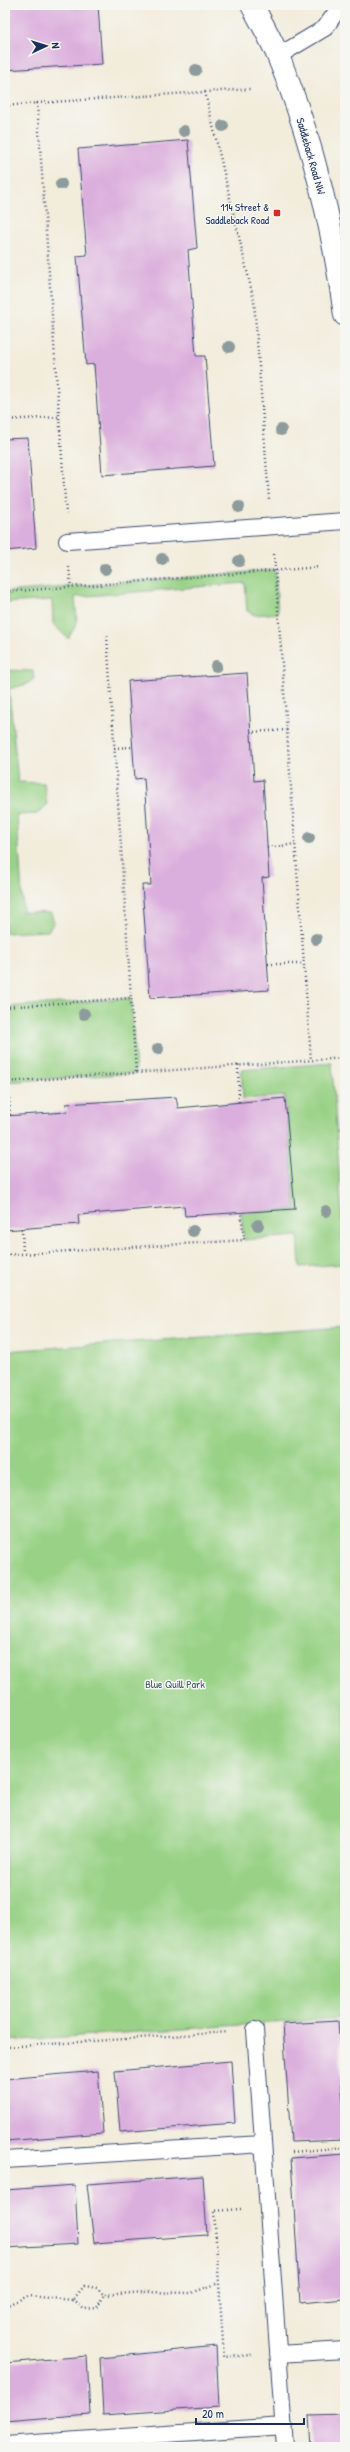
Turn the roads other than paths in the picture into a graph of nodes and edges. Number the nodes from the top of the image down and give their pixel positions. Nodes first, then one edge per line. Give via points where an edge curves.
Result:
1 (252, 5) edge
2 (341, 5) edge
3 (278, 56) junction
4 (345, 314) edge
5 (345, 521) edge
6 (67, 541) road end
7 (255, 2030) road end
8 (263, 2149) junction
9 (5, 2160) edge
10 (345, 2350) edge
11 (278, 2354) junction
12 (284, 2426) junction
13 (5, 2446) edge
14 (285, 2447) edge

1 - 3 street, Saddleback Road NW
2 - 3 lane via 325,28
3 - 4 street, Saddleback Road NW via 305,133 324,204 339,269
5 - 6 lane
7 - 8 lane
8 - 9 lane
8 - 11 lane
10 - 11 lane
11 - 12 lane
12 - 13 lane
12 - 14 lane

